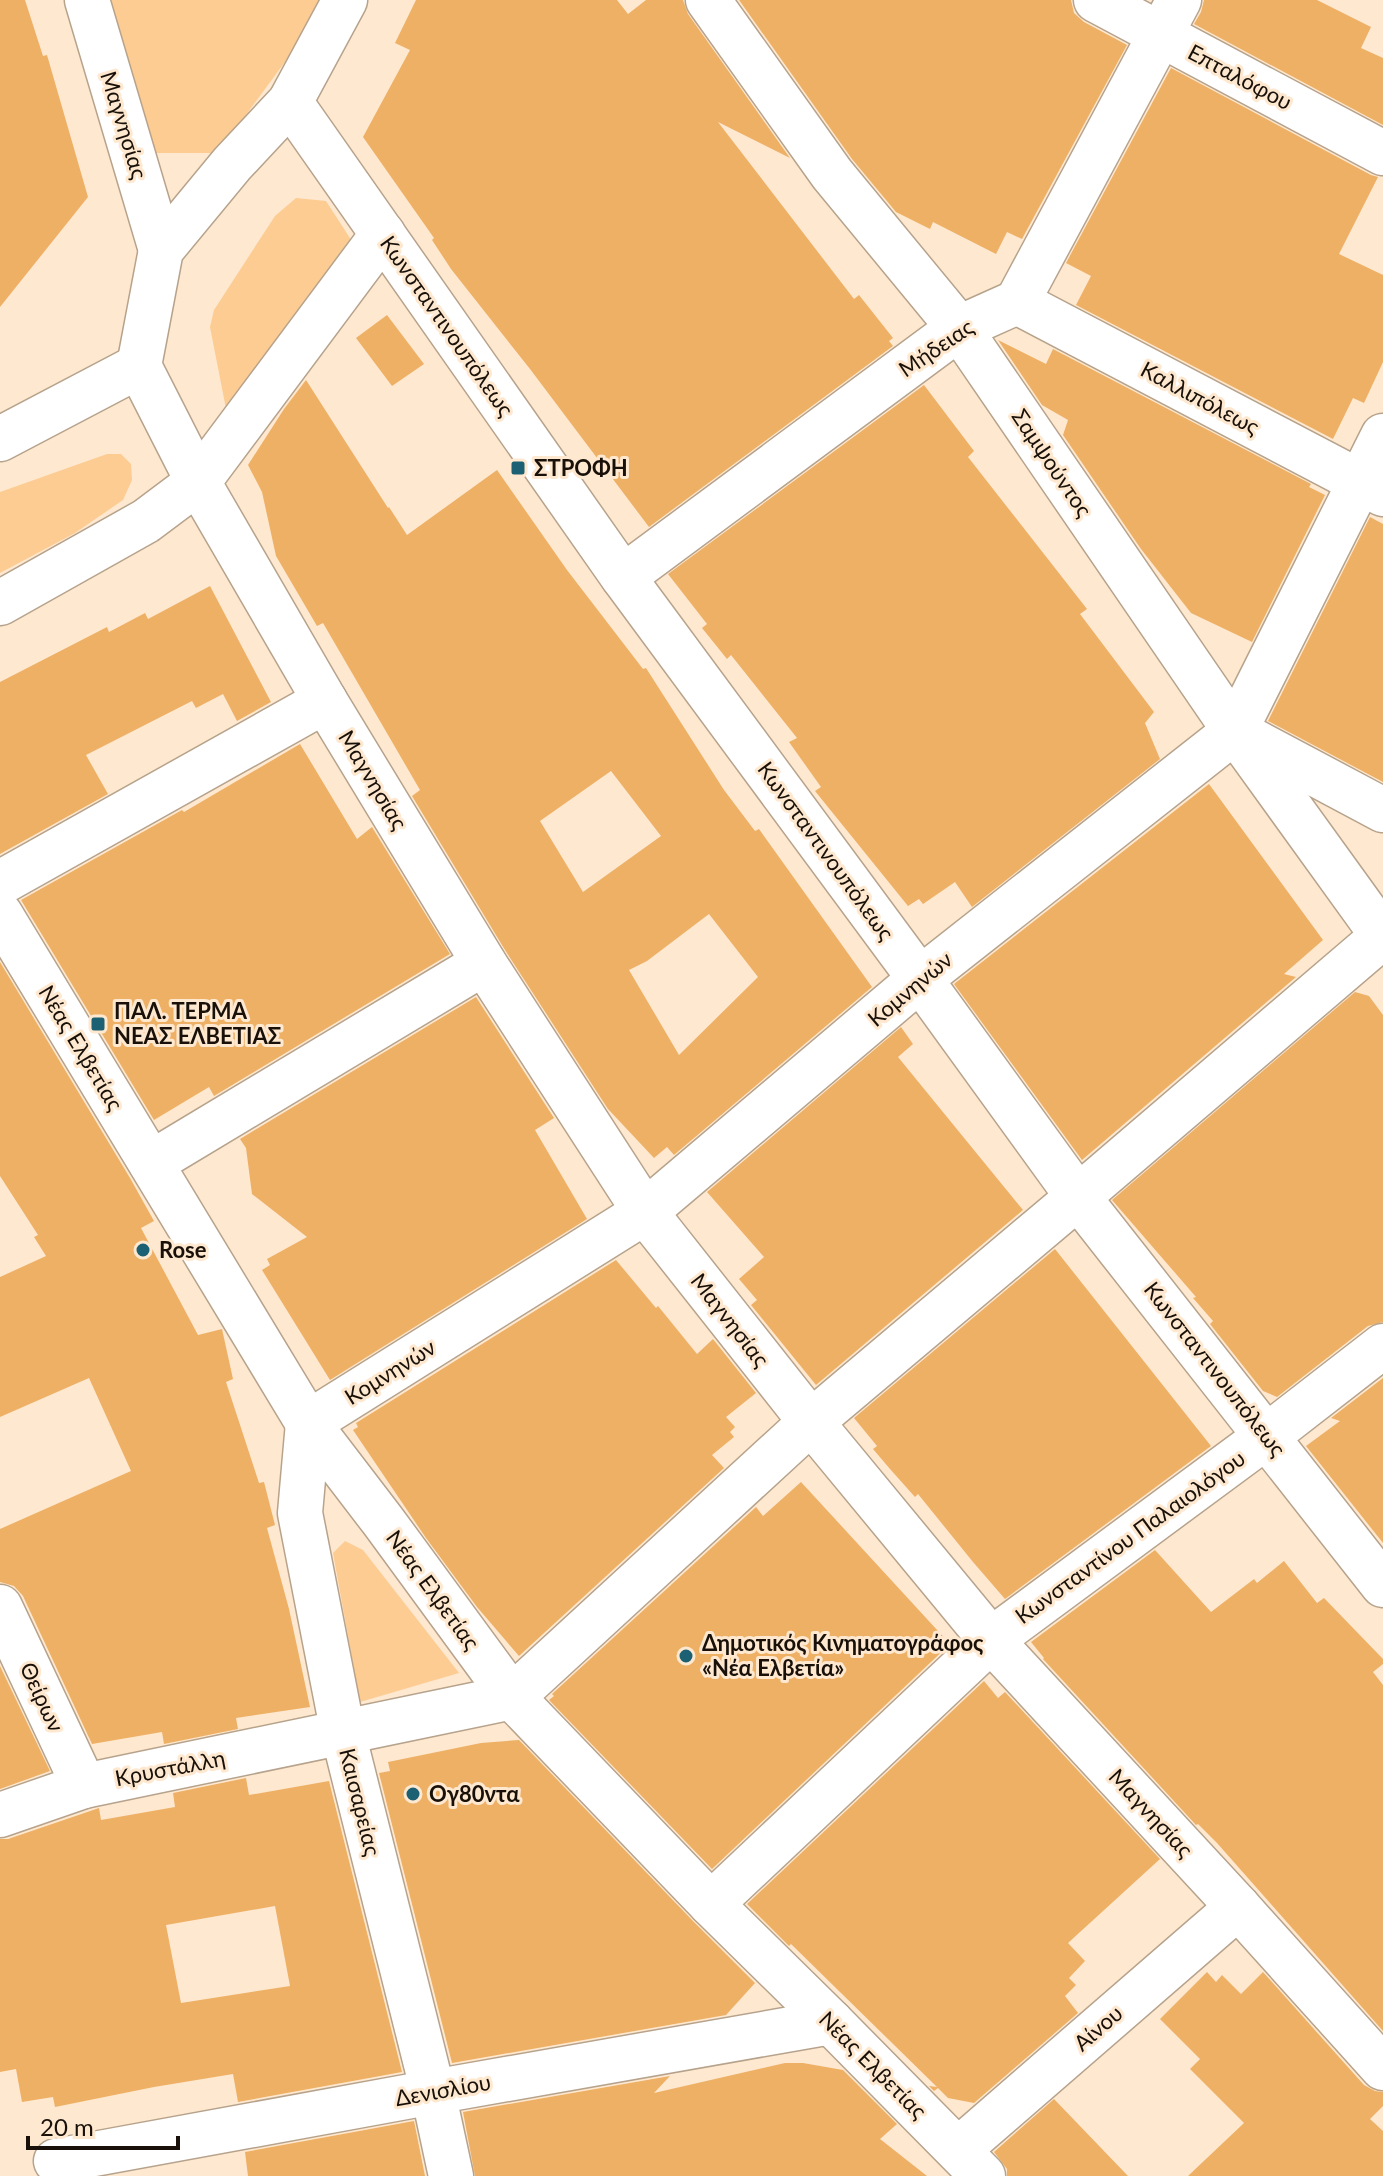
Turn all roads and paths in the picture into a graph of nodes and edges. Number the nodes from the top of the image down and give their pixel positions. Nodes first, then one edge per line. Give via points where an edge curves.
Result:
1 (87, 0) edge
2 (345, 0) edge
3 (708, 0) edge
4 (1096, 0) edge
5 (1170, 17) edge
6 (290, 102) junction
7 (1383, 153) edge
8 (383, 234) junction
9 (161, 250) junction
10 (1017, 302) junction
11 (959, 328) junction
12 (139, 366) junction
13 (1383, 436) edge
14 (0, 439) edge
15 (198, 482) junction
16 (1372, 488) edge
17 (623, 577) junction
18 (0, 603) edge
19 (325, 701) junction
20 (1235, 731) junction
21 (1383, 810) edge
22 (0, 883) edge
23 (0, 914) edge
24 (1383, 936) edge
25 (484, 963) junction
26 (920, 979) junction
27 (151, 1163) junction
28 (1078, 1197) junction
29 (645, 1212) junction
30 (1383, 1346) edge
31 (811, 1422) junction
32 (308, 1423) junction
33 (1267, 1436) junction
34 (1383, 1585) edge
35 (0, 1607) edge
36 (991, 1640) junction
37 (512, 1697) junction
38 (343, 1733) junction
39 (84, 1786) junction
40 (0, 1815) edge
41 (711, 1904) junction
42 (1238, 1907) junction
43 (831, 2022) junction
44 (1383, 2068) edge
45 (433, 2092) junction
46 (56, 2161) dead end
47 (970, 2163) edge
48 (451, 2176) edge

1 - 9 street, Μαγνησίας
2 - 6 street
3 - 11 street, Σαμψούντος via 832,174
4 - 5 street, Επταλόφου
5 - 7 street, Επταλόφου
5 - 10 street
6 - 8 street, Κωνσταντινουπόλεως
6 - 9 street
8 - 15 street
8 - 17 street, Κωνσταντινουπόλεως
9 - 12 street
10 - 11 street, Μήδειας
10 - 16 street, Καλλιπόλεως
11 - 17 street, Μήδειας
11 - 20 street, Σαμψούντος
12 - 14 street
12 - 15 street, Μαγνησίας
13 - 16 street, Κομνηνών
15 - 18 street via 146,521
15 - 19 street, Μαγνησίας
16 - 20 street, Κομνηνών
17 - 26 street, Κωνσταντινουπόλεως
19 - 22 street
19 - 25 street, Μαγνησίας
20 - 21 street
20 - 24 street, Σαμψούντος
20 - 26 street, Κομνηνών
23 - 27 street, Νέας Ελβετίας
24 - 28 street
25 - 27 street
25 - 29 street, Μαγνησίας
26 - 28 street, Κωνσταντινουπόλεως
26 - 29 street, Κομνηνών
27 - 32 street, Νέας Ελβετίας
28 - 31 street
28 - 33 street, Κωνσταντινουπόλεως
29 - 31 street, Μαγνησίας
29 - 32 street, Κομνηνών
30 - 33 street, Κωνσταντίνου Παλαιολόγου
31 - 36 street, Μαγνησίας
31 - 37 street
32 - 37 street, Νέας Ελβετίας
32 - 38 street, Καισαρείας via 300,1513
33 - 34 street, Κωνσταντινουπόλεως
33 - 36 street, Κωνσταντίνου Παλαιολόγου
35 - 39 street, Θείρων
36 - 41 street, Κωνσταντίνου Παλαιολόγου
36 - 42 street, Μαγνησίας
37 - 38 street, Κρυστάλλη
37 - 41 street, Νέας Ελβετίας
38 - 39 street, Κρυστάλλη
38 - 45 street, Καισαρείας
39 - 40 street, Κρυστάλλη
41 - 43 street, Νέας Ελβετίας
42 - 44 street, Μαγνησίας
42 - 47 street, Αίνου
43 - 45 street, Δενισλίου
43 - 47 street, Νέας Ελβετίας
45 - 46 street, Δενισλίου
45 - 48 street, Καισαρείας

